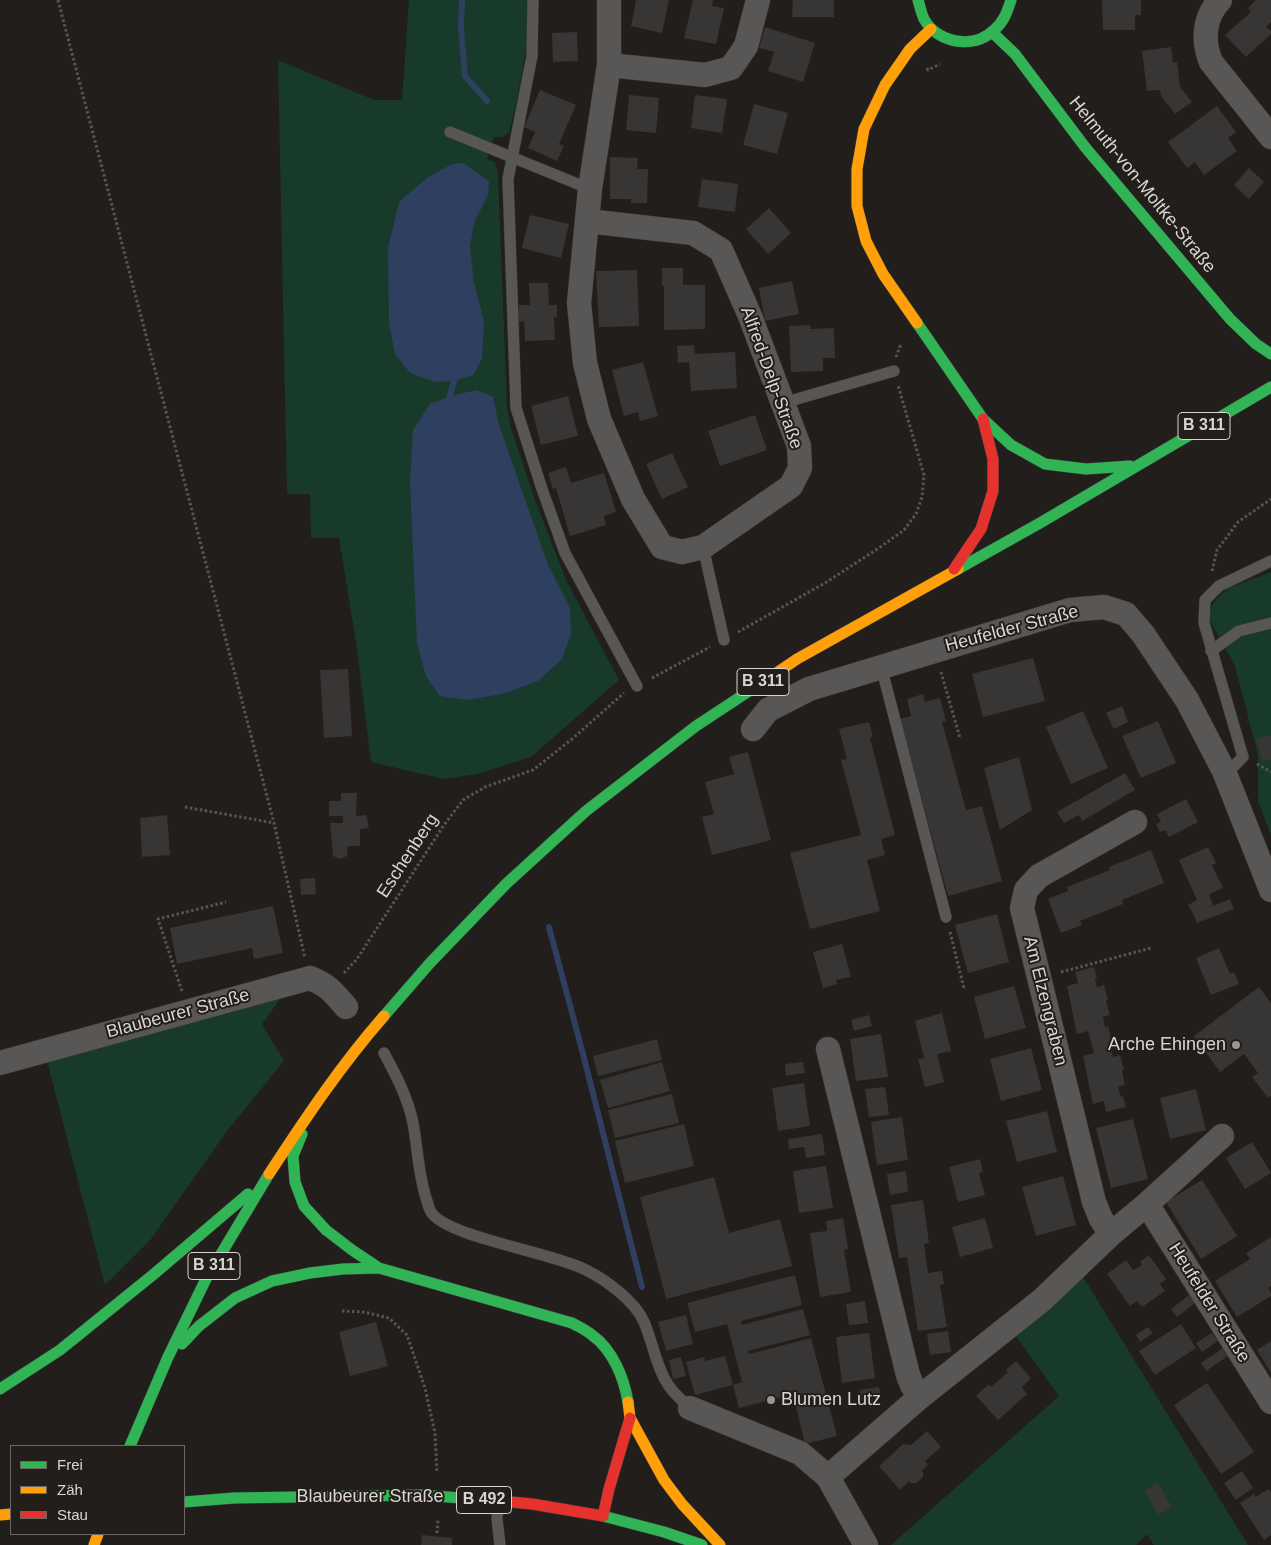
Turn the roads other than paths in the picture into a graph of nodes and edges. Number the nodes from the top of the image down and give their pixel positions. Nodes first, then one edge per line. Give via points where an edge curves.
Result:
1 (533, 0) edge
2 (609, 0) edge
3 (758, 0) edge
4 (918, 0) edge
5 (1011, 0) edge
6 (1220, 0) edge
7 (931, 29) junction
8 (994, 33) junction
9 (609, 65) junction
10 (450, 132) dead end
11 (1271, 137) edge
12 (512, 157) junction
13 (590, 189) junction
14 (587, 221) junction
15 (1271, 354) edge
16 (894, 371) road end
17 (1271, 388) edge
18 (783, 402) junction
19 (983, 419) junction
20 (1137, 465) junction
21 (702, 547) junction
22 (1271, 561) edge
23 (952, 572) junction
24 (1271, 623) edge
25 (724, 640) road end
26 (1211, 651) junction
27 (881, 666) junction
28 (637, 686) road end
29 (753, 728) dead end
30 (1224, 770) junction
31 (1135, 822) dead end
32 (1271, 890) edge
33 (946, 917) road end
34 (346, 1007) dead end
35 (828, 1049) dead end
36 (384, 1053) dead end
37 (0, 1063) edge
38 (311, 1109) junction
39 (1222, 1136) dead end
40 (266, 1178) junction
41 (1147, 1204) junction
42 (1111, 1234) junction
43 (379, 1268) junction
44 (168, 1357) junction
45 (0, 1389) edge
46 (920, 1397) junction
47 (1271, 1402) edge
48 (690, 1408) joint
49 (630, 1418) junction
50 (130, 1445) edge
51 (828, 1477) junction
52 (498, 1501) junction
53 (185, 1502) edge
54 (603, 1516) junction
55 (500, 1545) edge
56 (702, 1545) edge
57 (720, 1545) edge
58 (866, 1545) edge

1 - 12 lane via 532,56
2 - 9 street, Alfred-Delp-Straße
3 - 9 street via 746,46 731,68 705,75
4 - 7 main road via 919,9
5 - 8 main road via 1005,19
6 - 11 street via 1208,16 1206,49 1211,62
7 - 8 main road via 942,38 968,43
7 - 19 main road via 910,50 884,86 864,129 857,168 857,206 866,242 883,274
8 - 15 main road, Helmuth-von-Moltke-Straße via 1015,54 1085,147 1230,319
9 - 13 street, Alfred-Delp-Straße
10 - 12 lane
12 - 13 lane
12 - 28 lane via 508,179 516,408 565,554
13 - 14 street, Alfred-Delp-Straße
14 - 18 street, Alfred-Delp-Straße via 693,234 721,250
14 - 21 street, Alfred-Delp-Straße via 579,303 585,363 599,419 633,499 662,547 682,552
16 - 18 lane
17 - 20 main road, B 311
18 - 21 street, Alfred-Delp-Straße via 800,446 800,468 791,486
19 - 20 main road via 1011,445 1045,464 1086,469
19 - 23 main road via 993,458 993,491 981,529
20 - 23 main road, B 311 via 1040,524
21 - 25 lane
22 - 26 lane via 1219,586 1205,600 1204,624
23 - 38 main road, B 311 via 797,659 696,726 586,811 506,884 430,963 362,1041
24 - 26 lane via 1239,631
26 - 30 lane via 1243,757
27 - 29 street, Heufelder Straße via 809,689 768,710
27 - 30 street, Heufelder Straße via 1070,610 1104,607 1126,614 1143,634 1187,700
27 - 33 lane
30 - 32 street, Heufelder Straße
31 - 42 street, Am Elzengraben via 1039,876 1026,890 1022,908 1094,1202
34 - 37 street, Blaubeurer Straße via 320,983 188,1010
35 - 46 street via 908,1375
36 - 48 lane via 406,1098 413,1123 418,1168 431,1213 451,1228 585,1269 607,1283 631,1302 644,1321 669,1386
38 - 40 main road, B 311
38 - 43 main road via 293,1156 295,1182 304,1206 326,1230
39 - 41 street
40 - 44 main road, B 311 via 206,1279
40 - 45 main road via 60,1350
41 - 42 street
41 - 47 street, Heufelder Straße
42 - 46 street via 1042,1300
43 - 44 main road via 310,1273 272,1281 235,1298 199,1326
43 - 49 main road via 572,1323 593,1335 611,1355 625,1386
44 - 50 main road, B 311
46 - 51 street
48 - 51 street via 800,1453
49 - 54 main road
49 - 57 main road via 664,1480
51 - 58 street
52 - 53 main road, Blaubeurer Straße / B 492 via 438,1496 333,1496
52 - 54 main road, Blaubeurer Straße / B 492
52 - 55 lane
54 - 56 main road, Blaubeurer Straße

